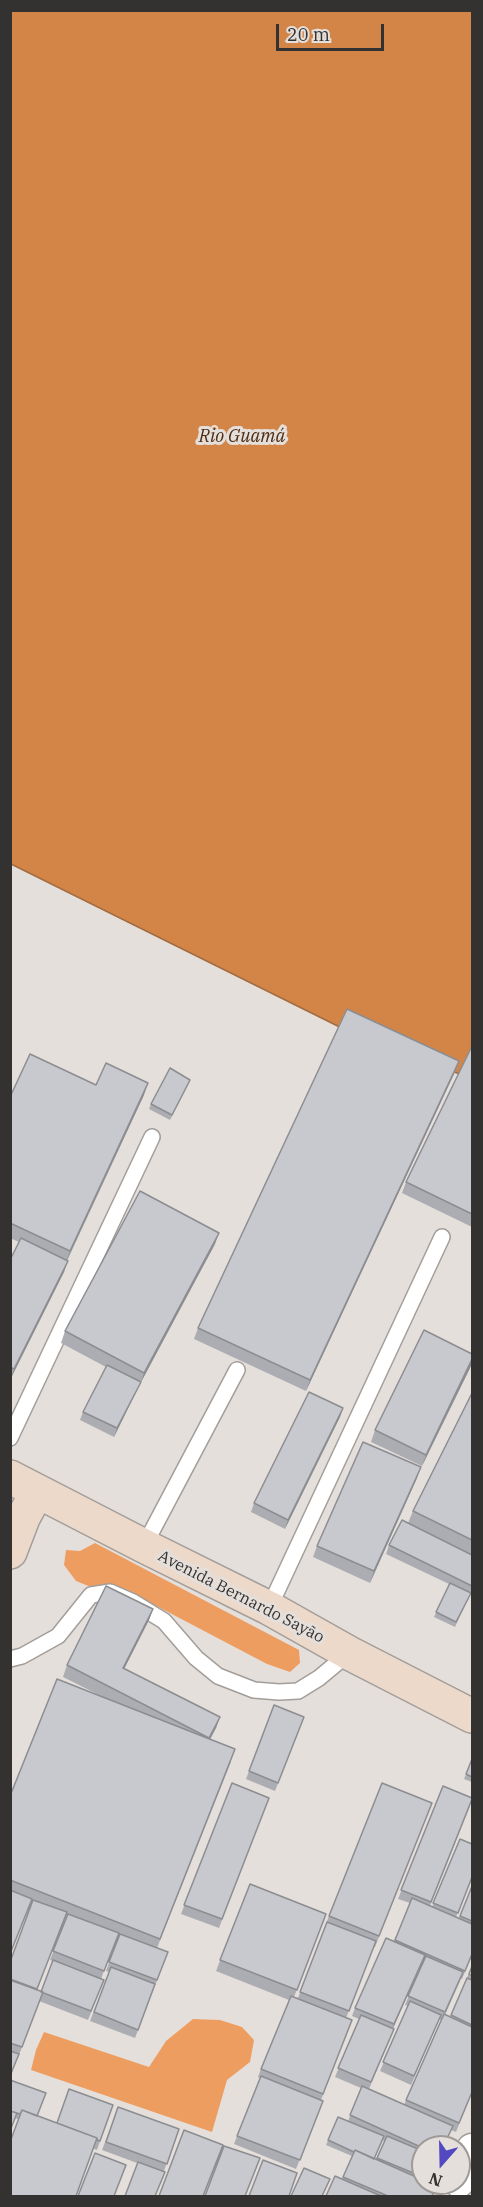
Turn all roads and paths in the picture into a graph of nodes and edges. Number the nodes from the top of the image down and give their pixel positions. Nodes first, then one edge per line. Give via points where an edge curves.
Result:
1 (152, 1137) dead end
2 (442, 1237) dead end
3 (237, 1370) dead end
4 (10, 1438) edge
5 (24, 1484) edge
6 (144, 1546) junction
7 (10, 1552) edge
8 (269, 1608) junction
9 (349, 1653) junction
10 (10, 1659) edge
11 (472, 1716) edge

1 - 4 lane
2 - 8 lane
3 - 6 lane
5 - 6 main road, Avenida Bernardo Sayão
5 - 7 main road via 19,1526
6 - 8 main road, Avenida Bernardo Sayão
8 - 9 main road, Avenida Bernardo Sayão
9 - 10 lane via 298,1691 254,1690 218,1676 196,1658 164,1621 110,1592 91,1594 58,1636
9 - 11 main road, Avenida Bernardo Sayão

